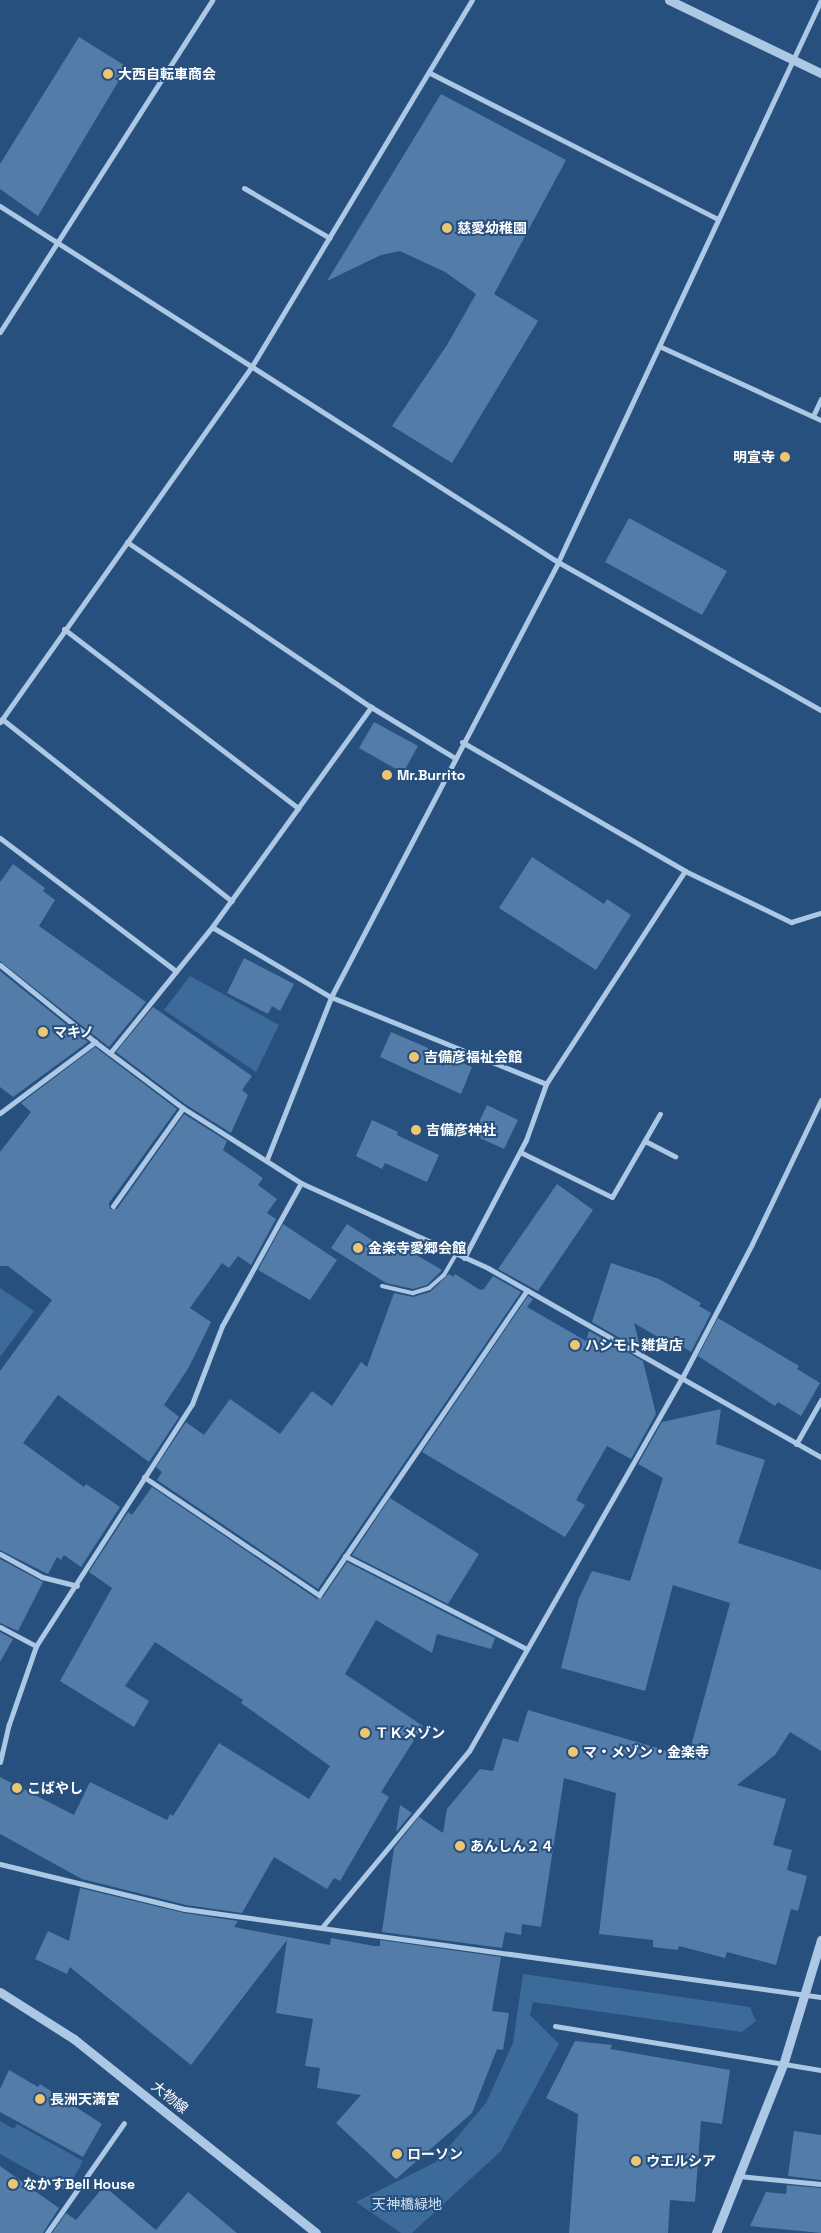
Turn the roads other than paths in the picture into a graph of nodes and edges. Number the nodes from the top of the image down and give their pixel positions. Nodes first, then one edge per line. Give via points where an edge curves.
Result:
1 (212, 0) edge
2 (472, 0) edge
3 (669, 0) edge
4 (820, 0) edge
5 (792, 59) junction
6 (430, 73) junction
7 (821, 73) edge
8 (244, 188) dead end
9 (0, 206) edge
10 (718, 219) junction
11 (330, 238) junction
12 (58, 242) junction
13 (0, 332) edge
14 (659, 346) junction
15 (252, 366) junction
16 (821, 399) edge
17 (813, 416) junction
18 (821, 420) edge
19 (127, 542) junction
20 (558, 562) junction
21 (64, 629) junction
22 (371, 706) junction
23 (821, 710) edge
24 (1, 721) edge
25 (462, 742) junction
26 (455, 758) junction
27 (298, 808) junction
28 (0, 838) edge
29 (685, 871) junction
30 (232, 901) junction
31 (821, 913) edge
32 (212, 928) junction
33 (0, 965) edge
34 (176, 970) junction
35 (332, 997) junction
36 (94, 1042) junction
37 (110, 1053) junction
38 (546, 1084) junction
39 (821, 1100) edge
40 (183, 1108) junction
41 (0, 1113) edge
42 (660, 1114) dead end
43 (645, 1141) junction
44 (520, 1152) junction
45 (675, 1156) dead end
46 (266, 1159) junction
47 (301, 1183) junction
48 (114, 1206) dead end
49 (456, 1254) junction
50 (464, 1258) junction
51 (382, 1286) dead end
52 (527, 1290) junction
53 (682, 1378) junction
54 (821, 1400) edge
55 (796, 1444) junction
56 (821, 1458) edge
57 (144, 1477) junction
58 (0, 1554) edge
59 (345, 1556) junction
60 (77, 1586) junction
61 (0, 1627) edge
62 (36, 1646) junction
63 (527, 1649) junction
64 (0, 1762) edge
65 (0, 1864) edge
66 (323, 1926) junction
67 (821, 1940) edge
68 (0, 1992) edge
69 (804, 1994) junction
70 (821, 1997) edge
71 (555, 2026) dead end
72 (784, 2065) junction
73 (821, 2070) edge
74 (124, 2123) dead end
75 (739, 2176) junction
76 (821, 2184) edge
77 (47, 2233) edge
78 (316, 2233) edge
79 (716, 2233) edge

1 - 12 street
2 - 6 street
3 - 5 street
4 - 5 street
5 - 7 street
5 - 10 street
6 - 10 street
6 - 11 street
8 - 11 street
9 - 12 street
10 - 14 street
11 - 15 street
12 - 13 street
12 - 15 street
14 - 17 street
14 - 20 street
15 - 19 street
15 - 20 street
16 - 17 street
17 - 18 street
19 - 21 street
19 - 22 street
20 - 23 street
20 - 25 street
21 - 24 street
21 - 27 street
22 - 26 street
22 - 27 street
24 - 30 street
25 - 26 street
25 - 29 street
26 - 35 street
27 - 30 street
28 - 34 street
29 - 31 street via 791,922
29 - 38 street
30 - 32 street
32 - 34 street
32 - 35 street
33 - 36 street
34 - 37 street
35 - 38 street
35 - 46 street
36 - 37 street
36 - 41 street
37 - 40 street
38 - 44 street
39 - 53 street via 752,1244
40 - 46 street
40 - 48 street
42 - 43 street
43 - 44 street via 612,1197
43 - 45 street
44 - 50 street
46 - 47 street
47 - 49 street
47 - 57 street via 222,1326 192,1404
49 - 50 street
49 - 51 lane via 444,1275 429,1288 412,1293
50 - 52 street
52 - 53 street
52 - 59 street
53 - 55 street
53 - 63 street
54 - 55 street
55 - 56 street
57 - 59 street via 319,1595
57 - 60 street
58 - 60 street via 42,1577
59 - 63 street
60 - 62 street
61 - 62 street
62 - 64 street via 9,1724
63 - 66 street via 468,1751
65 - 66 street via 185,1909
66 - 69 street
67 - 69 street
68 - 78 street, 大物線 via 74,2039
69 - 70 street
69 - 72 street
71 - 72 street
72 - 73 street
72 - 75 street
74 - 77 street
75 - 76 street
75 - 79 street

